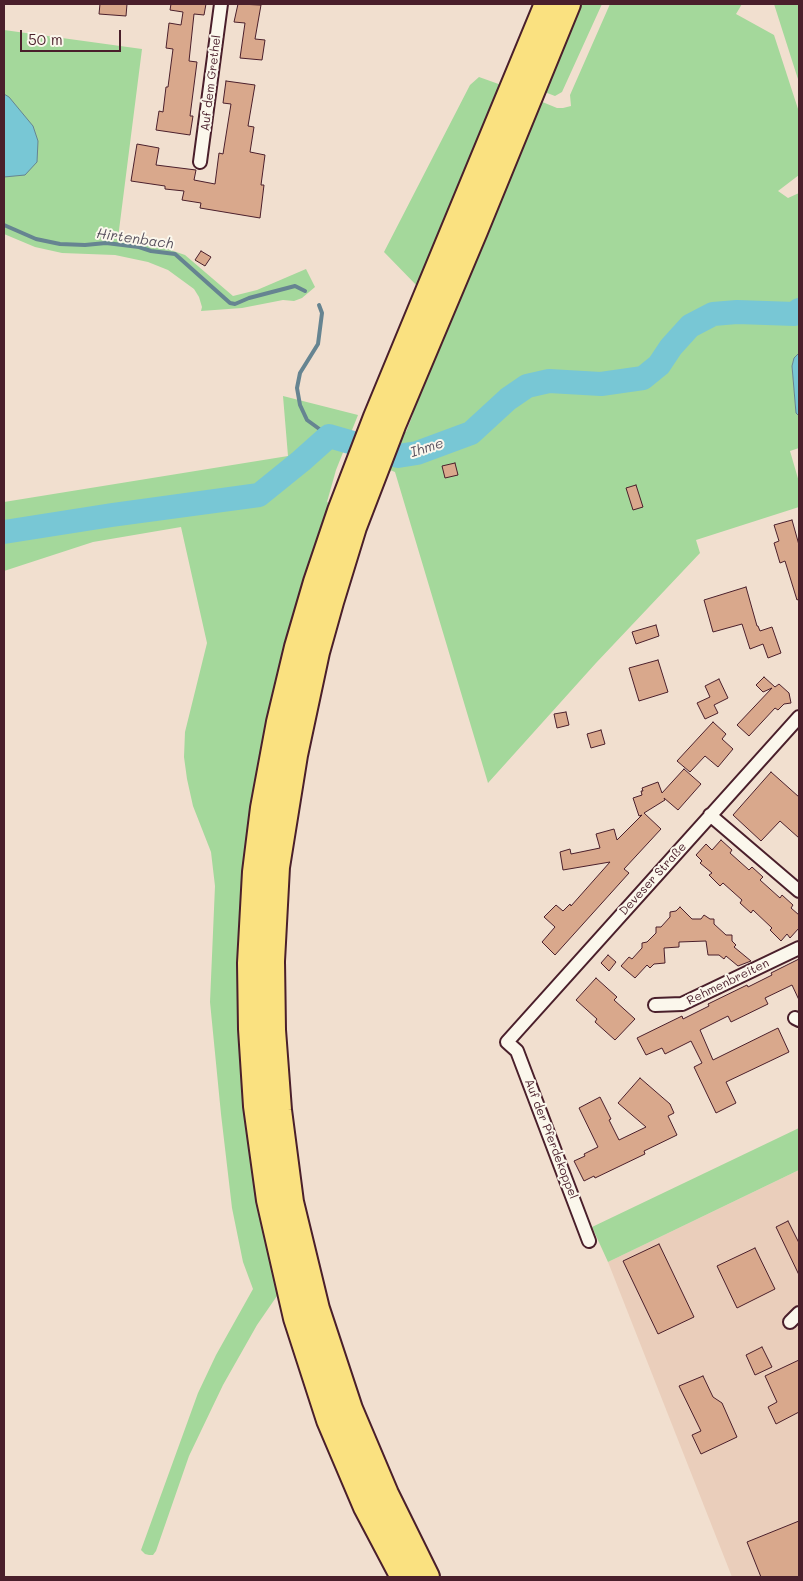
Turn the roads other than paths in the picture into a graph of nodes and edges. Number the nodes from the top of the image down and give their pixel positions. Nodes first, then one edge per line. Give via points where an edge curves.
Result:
1 (221, 4) edge
2 (547, 4) edge
3 (568, 4) edge
4 (200, 162) dead end
5 (385, 420) junction
6 (364, 474) junction
7 (799, 717) edge
8 (710, 815) junction
9 (799, 891) edge
10 (799, 948) edge
11 (655, 1005) dead end
12 (507, 1042) joint
13 (589, 1241) dead end
14 (799, 1313) edge
15 (790, 1322) dead end
16 (403, 1577) edge
17 (428, 1577) edge

1 - 4 street, Auf dem Grethel
2 - 5 highway
3 - 5 highway via 472,240
5 - 6 highway
6 - 16 highway via 316,582 274,747 255,872 250,963 251,1029 256,1106 269,1200 296,1318 329,1420 366,1507
6 - 17 highway via 354,527 317,652 295,755 278,867 272,961 273,1030 291,1202 317,1309 350,1409 386,1494
7 - 8 street, Deveser Straße
8 - 9 street
8 - 12 street, Deveser Straße
10 - 11 street, Rehmenbreiten via 682,1004
12 - 13 street, Auf der Pferdekoppel via 517,1051
14 - 15 street

